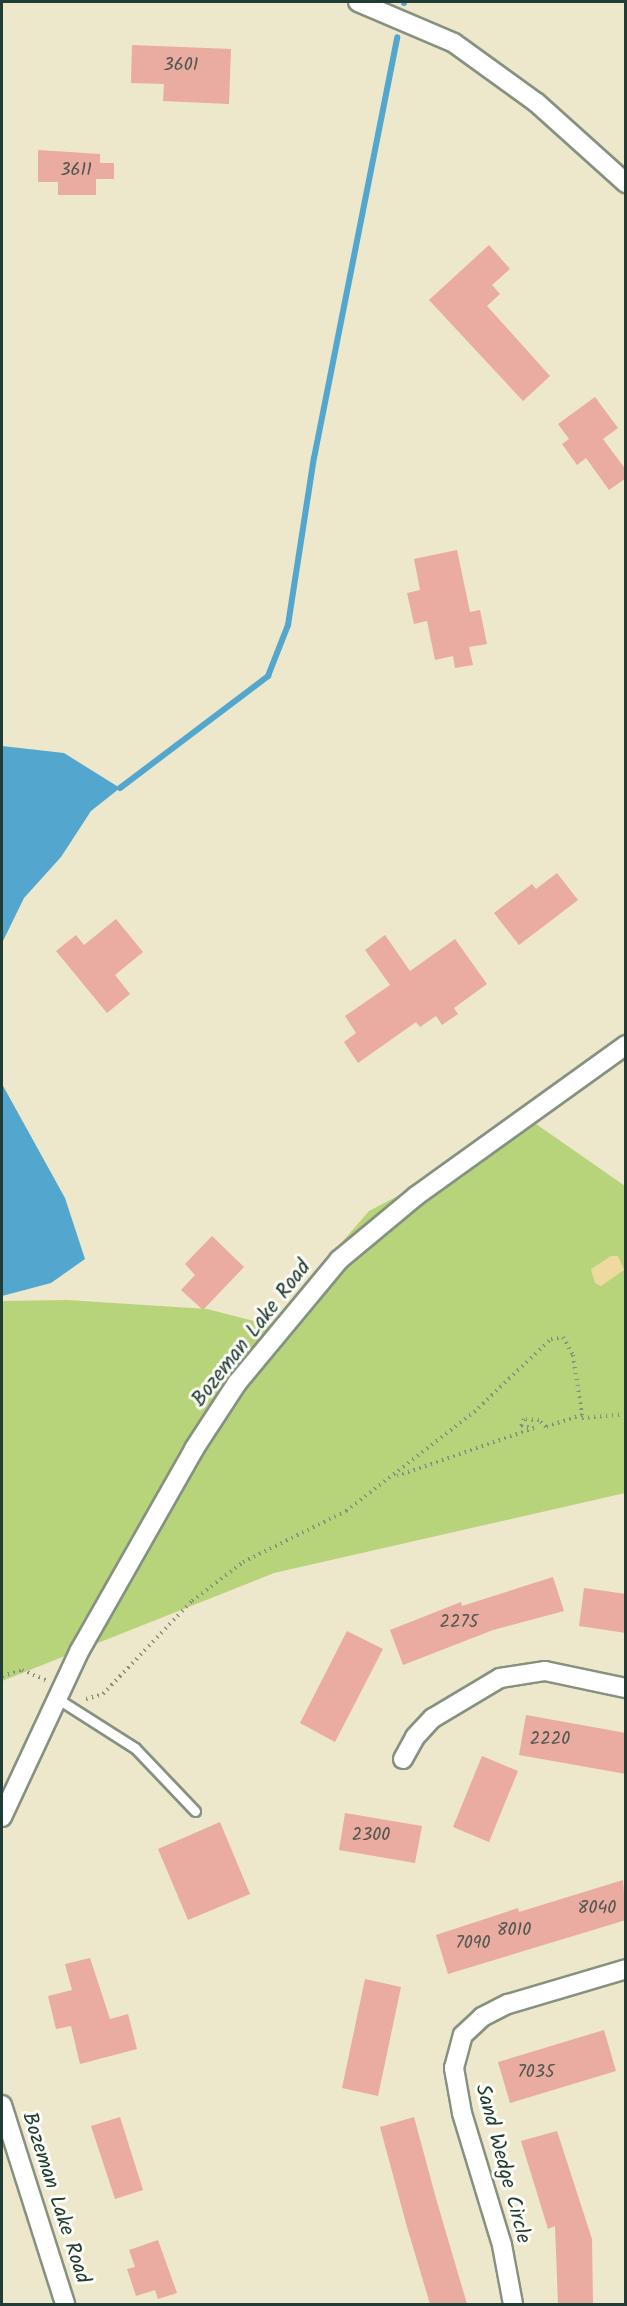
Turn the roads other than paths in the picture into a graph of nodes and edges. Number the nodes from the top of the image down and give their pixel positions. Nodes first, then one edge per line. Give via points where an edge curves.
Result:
1 (358, 2) edge
2 (626, 183) edge
3 (626, 1045) edge
4 (626, 1688) edge
5 (58, 1699) junction
6 (403, 1759) dead end
7 (195, 1811) dead end
8 (2, 1817) edge
9 (626, 1969) edge
10 (2, 2105) edge
11 (65, 2304) edge
12 (513, 2304) edge

1 - 2 street via 454,43 537,103
3 - 5 street, Bozeman Lake Road via 416,1196 339,1260 307,1296 237,1383 194,1449 80,1650
4 - 6 street via 545,1671 500,1678 433,1718 415,1737
5 - 7 lane via 135,1748
5 - 8 street, Bozeman Lake Road
9 - 12 street, Sand Wedge Circle via 508,2004 482,2017 463,2035 454,2068 462,2113 502,2245
10 - 11 street, Bozeman Lake Road

